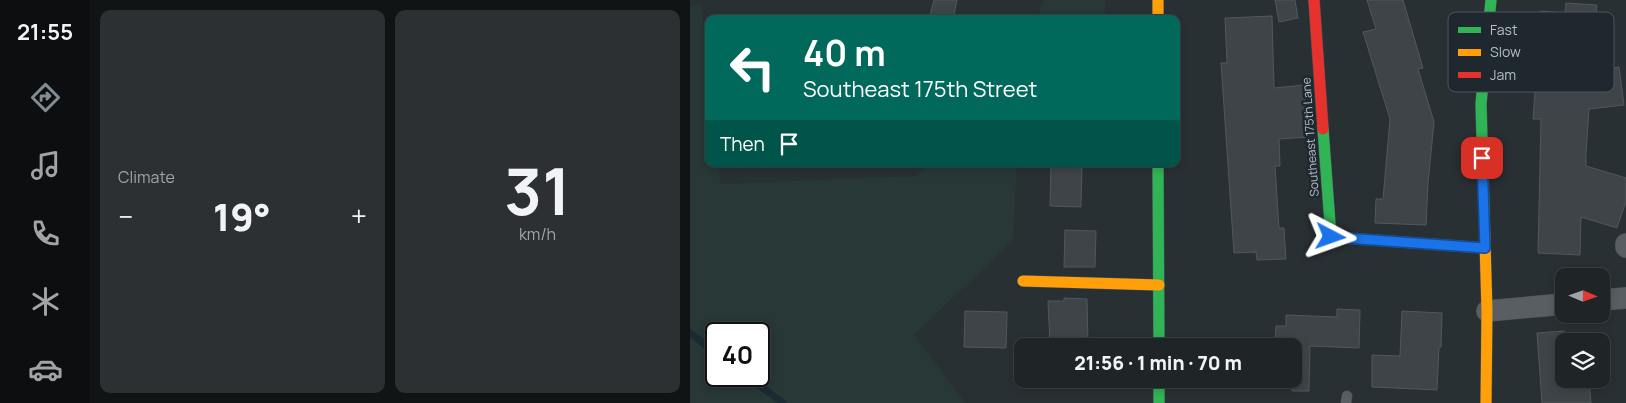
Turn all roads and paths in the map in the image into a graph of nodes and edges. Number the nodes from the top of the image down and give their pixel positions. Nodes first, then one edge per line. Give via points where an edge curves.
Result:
1 (1158, 0) edge
2 (1314, 0) edge
3 (1158, 15) edge
4 (1482, 92) edge
5 (1158, 167) edge
6 (1485, 248) junction
7 (1023, 281) dead end
8 (1159, 284) junction
9 (1626, 298) edge
10 (1610, 299) edge
11 (1555, 305) edge
12 (1487, 311) junction
13 (1159, 338) edge
14 (1159, 388) edge
15 (1159, 403) edge
16 (1486, 403) edge

1 - 3 street
2 - 6 street, Southeast 175th Lane via 1331,237
4 - 6 street
5 - 8 street
6 - 12 street
7 - 8 street
8 - 13 street
9 - 10 street
11 - 12 street
12 - 16 street
14 - 15 street

